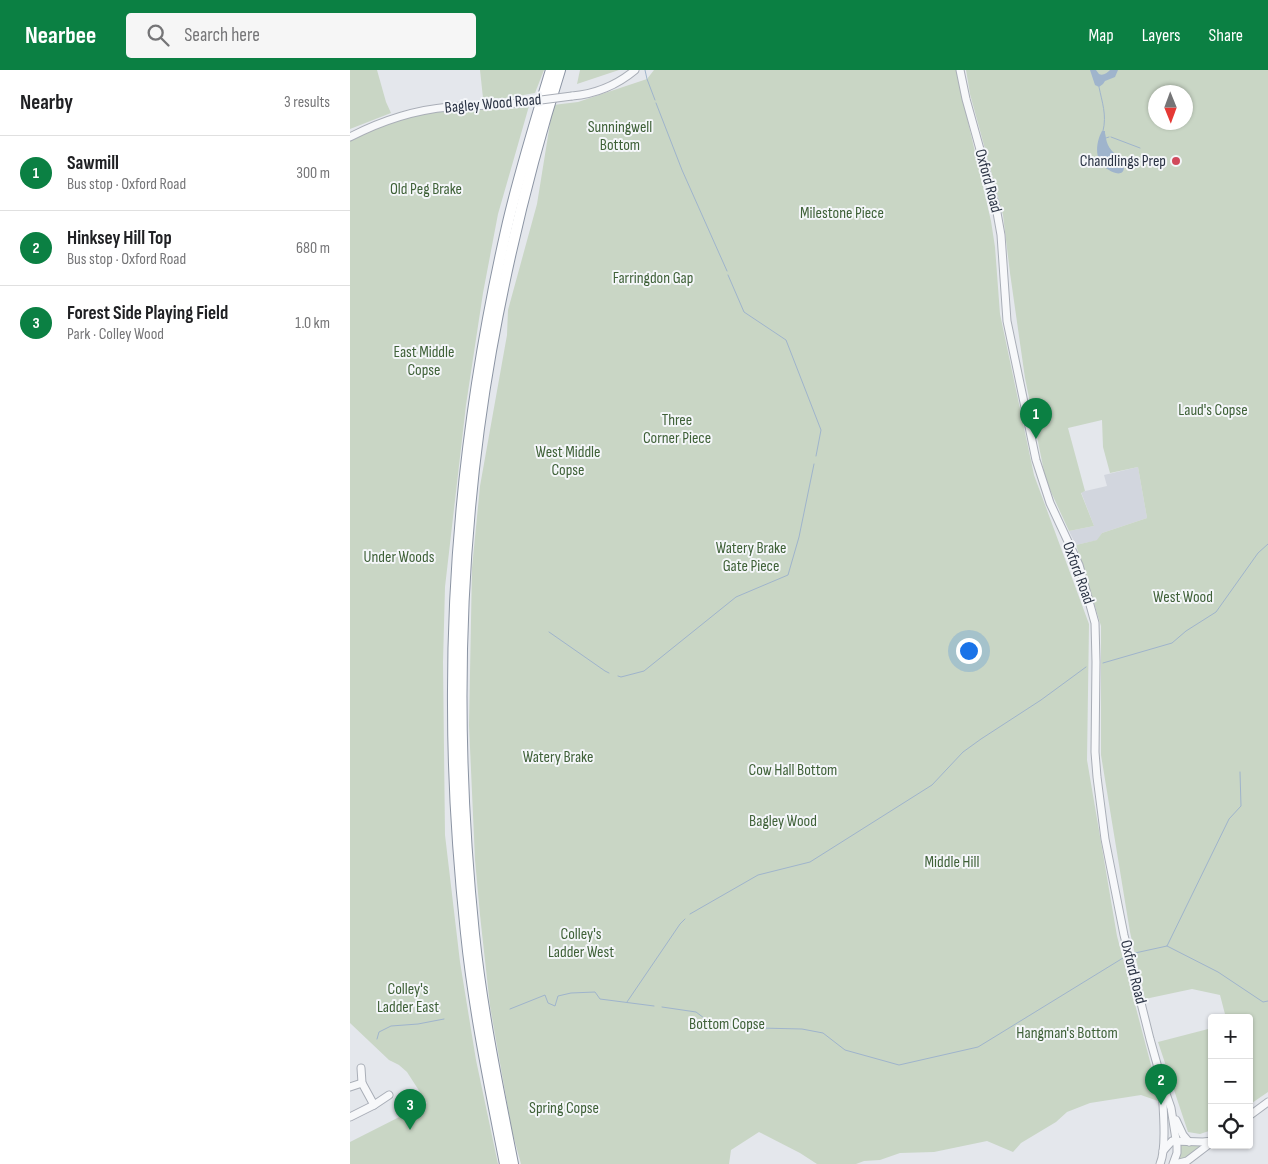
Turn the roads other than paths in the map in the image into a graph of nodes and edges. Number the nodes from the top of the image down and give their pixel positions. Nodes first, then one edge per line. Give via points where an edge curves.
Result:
1 (551, 70) edge
2 (560, 70) edge
3 (635, 70) edge
4 (960, 70) edge
5 (350, 137) edge
6 (361, 1068) dead end
7 (1162, 1082) junction
8 (362, 1083) junction
9 (350, 1087) edge
10 (389, 1095) dead end
11 (1268, 1102) edge
12 (374, 1105) junction
13 (1171, 1108) junction
14 (1253, 1113) edge
15 (350, 1117) edge
16 (1177, 1141) junction
17 (1189, 1142) junction
18 (1208, 1142) edge
19 (1208, 1144) edge
20 (1162, 1158) edge
21 (505, 1164) edge
22 (513, 1164) edge
23 (1176, 1164) edge

1 - 21 highway via 507,228 482,351 470,428 455,604 454,747 464,916 476,1007
2 - 22 highway via 515,228 490,352 479,428 464,592 462,738 471,896 489,1042
3 - 5 street, Bagley Wood Road, bridge via 611,86 593,93 412,112
4 - 7 street, Oxford Road via 996,206 1007,321 1036,460 1050,504 1079,565 1095,623 1095,752 1104,830 1124,935
6 - 8 street
7 - 13 street, Oxford Road
7 - 20 street, Oxford Road
8 - 9 street
8 - 12 street
10 - 12 street
11 - 14 street
12 - 15 street
13 - 16 street, Oxford Road
13 - 17 street, Oxford Road
16 - 17 street
16 - 20 street via 1168,1144
16 - 23 street, Oxford Road
17 - 18 street
19 - 23 street via 1192,1158
20 - 23 street

